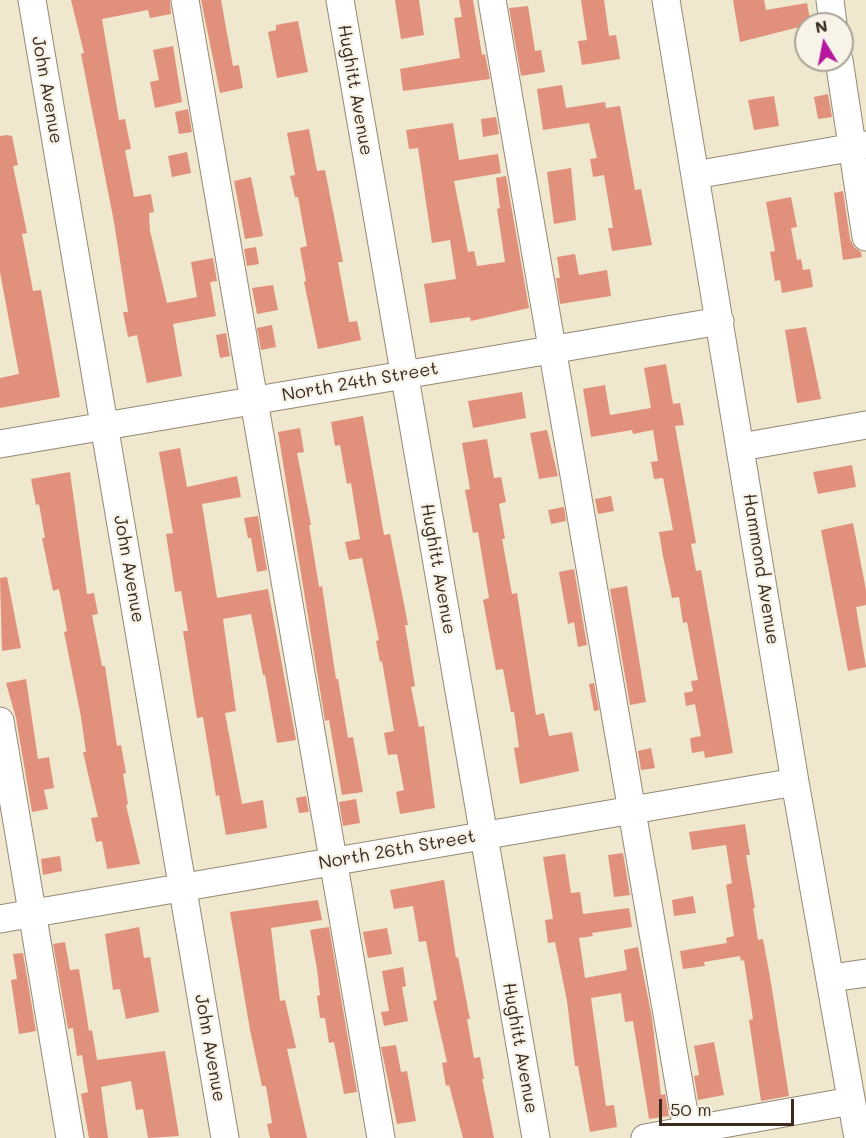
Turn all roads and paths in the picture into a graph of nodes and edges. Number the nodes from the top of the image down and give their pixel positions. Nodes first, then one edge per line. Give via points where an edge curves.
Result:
1 (32, 0) edge
2 (185, 0) edge
3 (340, 0) edge
4 (492, 0) edge
5 (666, 0) edge
6 (842, 72) edge
7 (859, 146) edge
8 (695, 175) junction
9 (866, 237) edge
10 (720, 321) junction
11 (552, 350) junction
12 (405, 374) junction
13 (253, 400) junction
14 (866, 425) edge
15 (105, 426) junction
16 (0, 444) edge
17 (741, 447) junction
18 (0, 721) edge
19 (795, 782) junction
20 (633, 810) junction
21 (482, 836) junction
22 (333, 861) junction
23 (183, 887) junction
24 (33, 913) junction
25 (0, 919) edge
26 (866, 972) edge
27 (831, 978) junction
28 (852, 1101) junction
29 (687, 1130) junction
30 (70, 1138) edge
31 (225, 1138) edge
32 (381, 1138) edge
33 (536, 1138) edge
34 (645, 1138) edge
35 (858, 1138) edge

1 - 15 street, John Avenue
2 - 13 street
3 - 12 street, Hughitt Avenue
4 - 11 street
5 - 8 street, Hammond Avenue
6 - 7 street
7 - 8 street
7 - 9 street
8 - 10 street, Hammond Avenue
10 - 11 street, North 24th Street
10 - 17 street, Hammond Avenue
11 - 12 street, North 24th Street
11 - 20 street
12 - 13 street, North 24th Street
12 - 21 street, Hughitt Avenue
13 - 15 street, North 24th Street
13 - 22 street
14 - 17 street
15 - 16 street, North 24th Street
15 - 23 street, John Avenue
17 - 19 street, Hammond Avenue
18 - 24 street
19 - 20 street, North 26th Street
19 - 27 street, Hammond Avenue
20 - 21 street, North 26th Street
20 - 29 street
21 - 22 street, North 26th Street
21 - 33 street, Hughitt Avenue
22 - 23 street, North 26th Street
22 - 32 street
23 - 24 street, North 26th Street
23 - 31 street, John Avenue
24 - 25 street, North 26th Street
24 - 30 street
26 - 27 street
27 - 28 street, Hammond Avenue
28 - 29 street
28 - 35 street, Hammond Avenue
29 - 34 street

